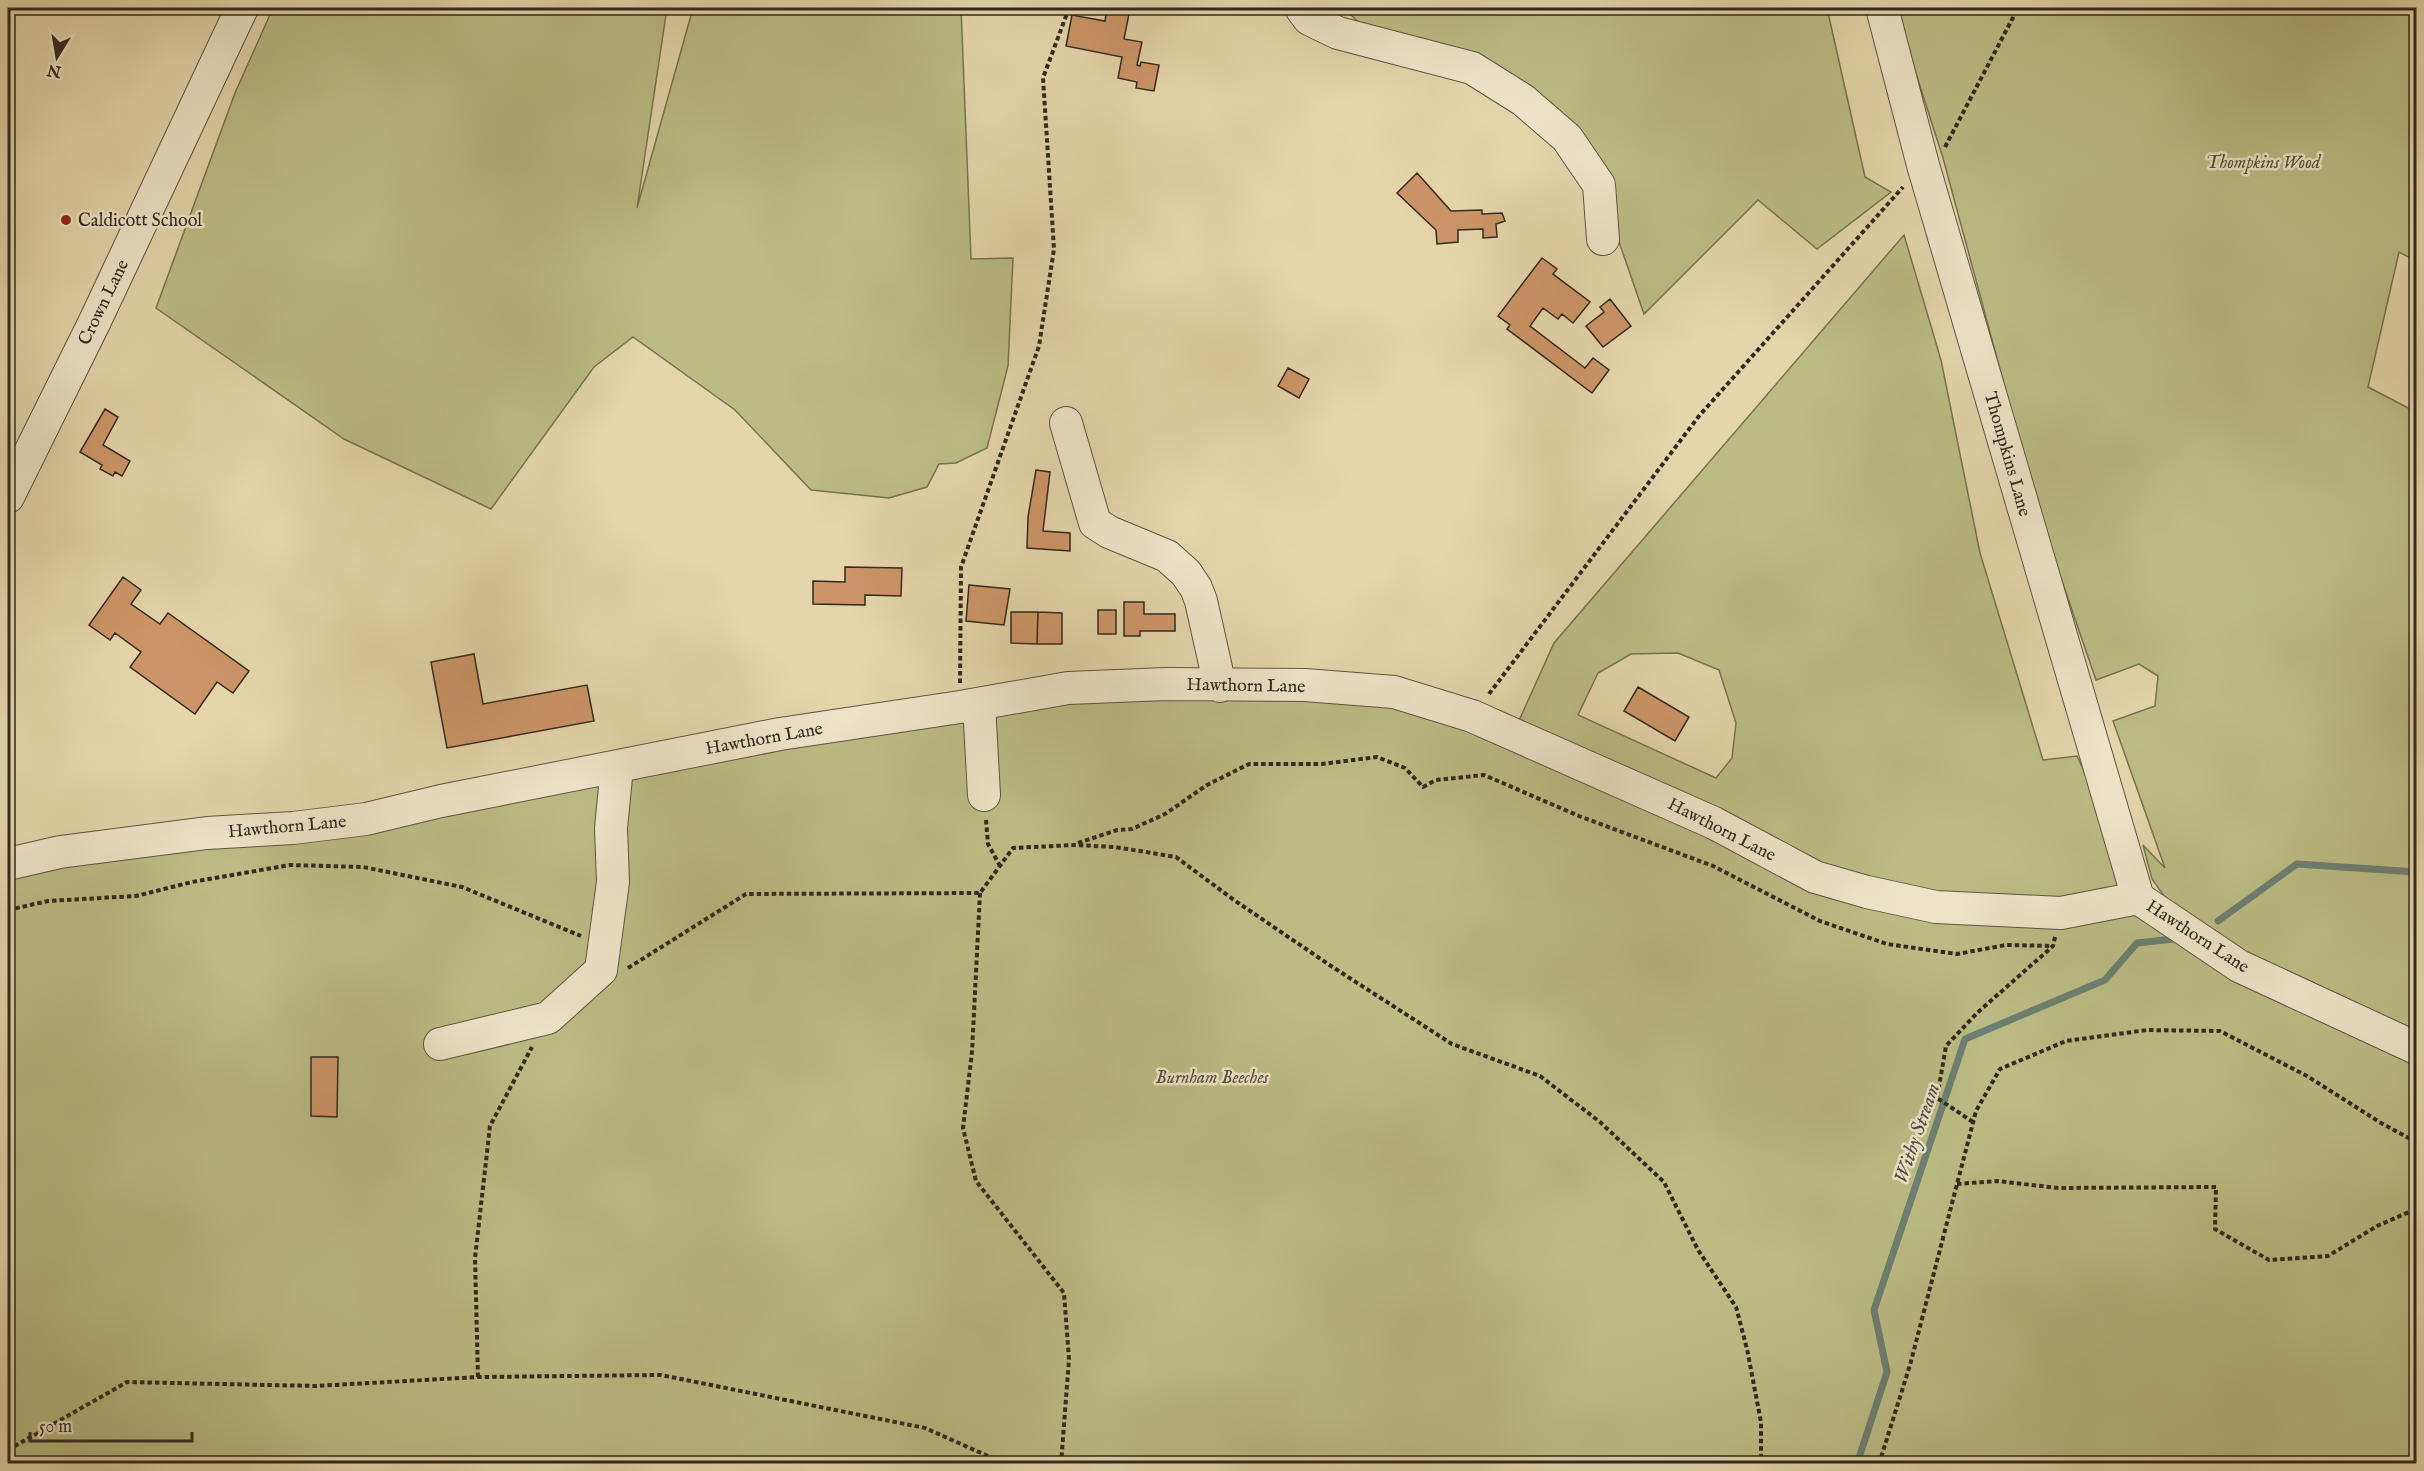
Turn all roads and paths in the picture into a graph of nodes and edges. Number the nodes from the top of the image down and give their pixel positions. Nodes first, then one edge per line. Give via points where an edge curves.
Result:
1 (242, 8) edge
2 (1069, 8) edge
3 (1301, 8) edge
4 (1882, 8) edge
5 (2018, 8) edge
6 (1934, 157) junction
7 (1602, 239) dead end
8 (1066, 423) dead end
9 (8, 497) edge
10 (1220, 686) junction
11 (969, 706) junction
12 (1472, 716) junction
13 (617, 767) junction
14 (984, 795) joint
15 (1074, 845) junction
16 (8, 864) edge
17 (1000, 866) junction
18 (980, 893) junction
19 (2138, 898) junction
20 (8, 910) edge
21 (2061, 913) junction
22 (2053, 946) junction
23 (613, 961) junction
24 (630, 966) junction
25 (548, 1018) junction
26 (440, 1044) dead end
27 (2416, 1048) edge
28 (1973, 1122) junction
29 (2416, 1142) edge
30 (1957, 1184) junction
31 (2416, 1209) edge
32 (478, 1377) junction
33 (8, 1450) edge
34 (1006, 1464) edge
35 (1060, 1464) edge
36 (1761, 1464) edge
37 (1879, 1464) edge

1 - 9 street, Crown Lane
2 - 11 path via 1043,78 1054,249 1038,346 961,567
3 - 7 street via 1309,19 1338,33 1473,68 1523,100 1567,138 1599,185
4 - 6 street, Thompkins Lane
5 - 6 path
6 - 12 path via 1699,416
6 - 19 street, Thompkins Lane
8 - 10 street via 1095,523 1167,556 1196,588
10 - 11 street, Hawthorn Lane via 1068,688
10 - 12 street, Hawthorn Lane via 1305,685 1394,692
11 - 13 street, Hawthorn Lane via 780,734
11 - 14 street
12 - 21 street, Hawthorn Lane via 1714,823 1815,877 1936,907
13 - 16 street, Hawthorn Lane via 366,819 293,828 207,832 60,852
13 - 23 street via 611,828
14 - 17 path via 988,844
15 - 17 path via 1013,848
15 - 22 path via 1116,830 1132,829 1165,814 1207,785 1249,764 1322,764 1377,757 1405,768 1423,787 1436,780 1484,775 1579,816 1713,866 1820,921 1887,944 1957,954 2006,945
15 - 36 path via 1176,857 1331,966 1452,1044 1540,1076 1600,1122 1664,1182 1698,1250 1736,1307 1761,1422
17 - 18 path
18 - 24 path via 746,894
18 - 35 path via 972,1052 963,1128 976,1181 1064,1293 1069,1359
19 - 21 street, Hawthorn Lane
19 - 27 street, Hawthorn Lane via 2239,966
20 - 23 path via 48,901 136,896 290,865 363,867 462,887 574,932
21 - 22 path
22 - 28 path via 1946,1046 1937,1098
23 - 24 path
23 - 24 path
23 - 25 street
25 - 26 street
25 - 32 path via 490,1126 475,1258
28 - 29 path via 2000,1069 2067,1041 2147,1029 2220,1031 2307,1076
28 - 30 path
30 - 31 path via 1997,1181 2058,1188 2216,1187 2216,1229 2269,1260 2328,1256 2377,1226
30 - 37 path via 1910,1365
32 - 33 path via 316,1386 127,1382
32 - 34 path via 661,1375 925,1428

